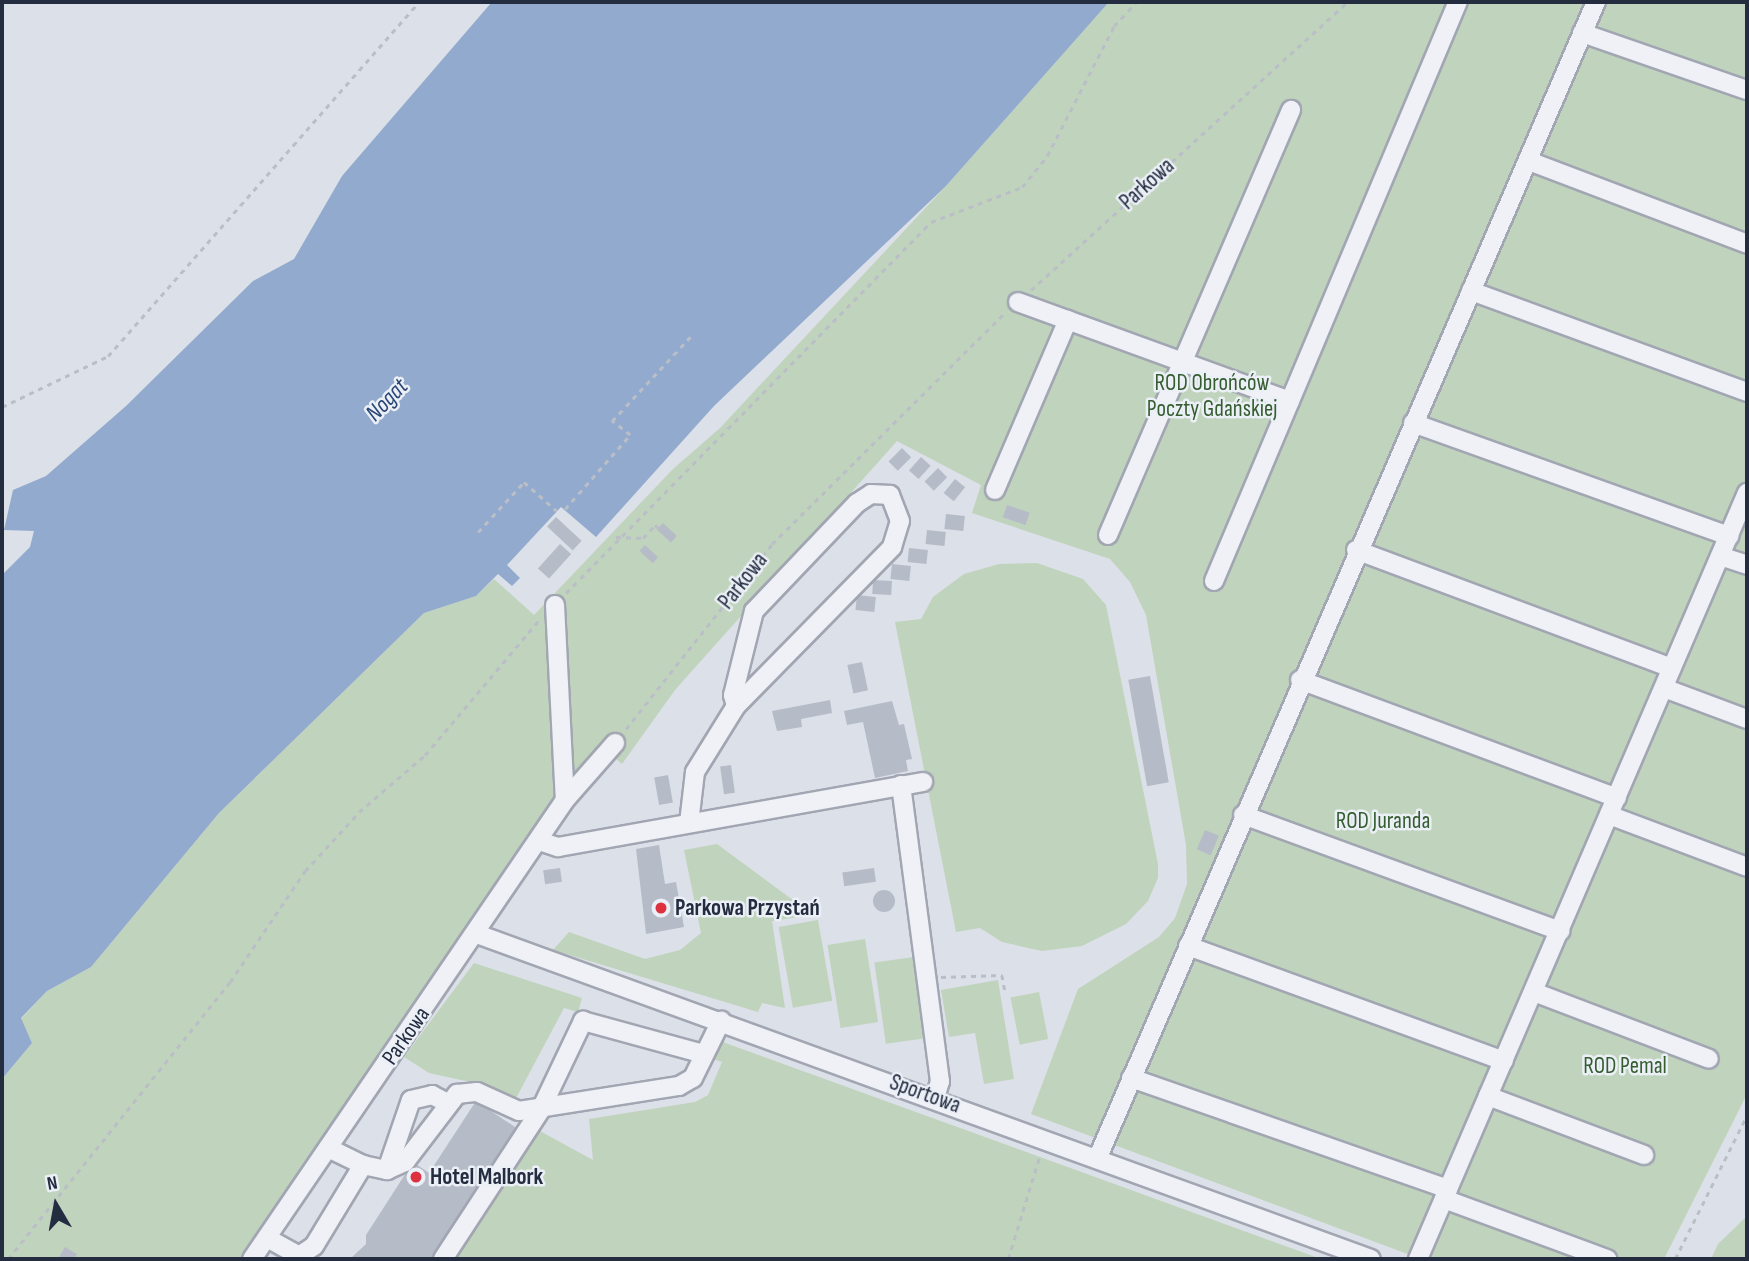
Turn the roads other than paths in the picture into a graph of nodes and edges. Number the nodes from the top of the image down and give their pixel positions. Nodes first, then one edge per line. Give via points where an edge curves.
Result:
1 (1458, 2) edge
2 (1596, 2) edge
3 (1582, 33) junction
4 (1747, 90) edge
5 (1291, 110) dead end
6 (1529, 161) junction
7 (1747, 244) edge
8 (1471, 291) junction
9 (1018, 302) road end
10 (1068, 320) junction
11 (1181, 361) junction
12 (1747, 392) edge
13 (1290, 401) junction
14 (1413, 423) junction
15 (995, 490) dead end
16 (1747, 493) edge
17 (1108, 535) dead end
18 (1729, 536) junction
19 (1356, 550) junction
20 (1720, 556) junction
21 (1747, 565) edge
22 (1214, 581) dead end
23 (555, 605) dead end
24 (1672, 668) junction
25 (1300, 680) junction
26 (1664, 688) junction
27 (736, 706) junction
28 (1747, 719) edge
29 (615, 743) road end
30 (923, 782) dead end
31 (901, 785) junction
32 (1617, 798) junction
33 (565, 800) junction
34 (1243, 815) junction
35 (1609, 815) junction
36 (689, 823) junction
37 (539, 841) junction
38 (1747, 867) edge
39 (1560, 931) junction
40 (477, 934) junction
41 (1188, 946) junction
42 (1534, 992) junction
43 (721, 1021) junction
44 (704, 1054) junction
45 (1709, 1059) dead end
46 (1504, 1061) junction
47 (1131, 1078) junction
48 (1488, 1096) junction
49 (935, 1098) junction
50 (448, 1103) junction
51 (541, 1109) junction
52 (328, 1149) junction
53 (1644, 1155) dead end
54 (1098, 1157) junction
55 (363, 1166) junction
56 (387, 1170) junction
57 (1446, 1194) junction
58 (267, 1238) junction
59 (302, 1258) edge
60 (252, 1259) edge
61 (443, 1259) edge
62 (1371, 1259) edge
63 (1418, 1259) edge
64 (1607, 1259) edge

1 - 13 street
2 - 3 street
3 - 4 street
3 - 6 street
5 - 11 street
6 - 7 street
6 - 8 street
8 - 12 street
8 - 14 street
9 - 10 street
10 - 11 street
10 - 15 street
11 - 13 street
11 - 17 street
13 - 22 street
14 - 18 street
14 - 19 street
16 - 18 street
18 - 20 street
19 - 24 street
19 - 25 street
20 - 21 street
20 - 24 street
23 - 33 street
24 - 26 street
25 - 32 street
25 - 34 street
26 - 28 street
26 - 32 street
27 - 27 street via 892,547 900,520 897,502 890,495 871,494 857,503 754,611 733,695
27 - 36 street via 695,772
29 - 33 street, Parkowa
30 - 31 street
31 - 36 street
31 - 49 street via 940,1081
32 - 35 street
33 - 37 street, Parkowa
34 - 39 street
34 - 41 street
35 - 38 street
35 - 39 street
36 - 37 street via 558,847
37 - 40 street, Parkowa
39 - 42 street
40 - 43 street, Sportowa
40 - 52 street, Parkowa
41 - 46 street
41 - 47 street
42 - 45 street
42 - 46 street
43 - 44 street
43 - 49 street, Sportowa
44 - 51 street via 693,1078 680,1086
44 - 51 street via 583,1021
46 - 48 street
47 - 54 street
47 - 57 street
48 - 53 street
48 - 57 street
49 - 54 street, Sportowa
50 - 51 street via 457,1094 477,1092 519,1111
50 - 56 street via 405,1162
50 - 56 street via 432,1095 411,1100
51 - 61 street
52 - 55 street
52 - 58 street, Parkowa
54 - 62 street, Sportowa
55 - 56 street
55 - 59 street
57 - 63 street
57 - 64 street
58 - 59 street
58 - 60 street, Parkowa

